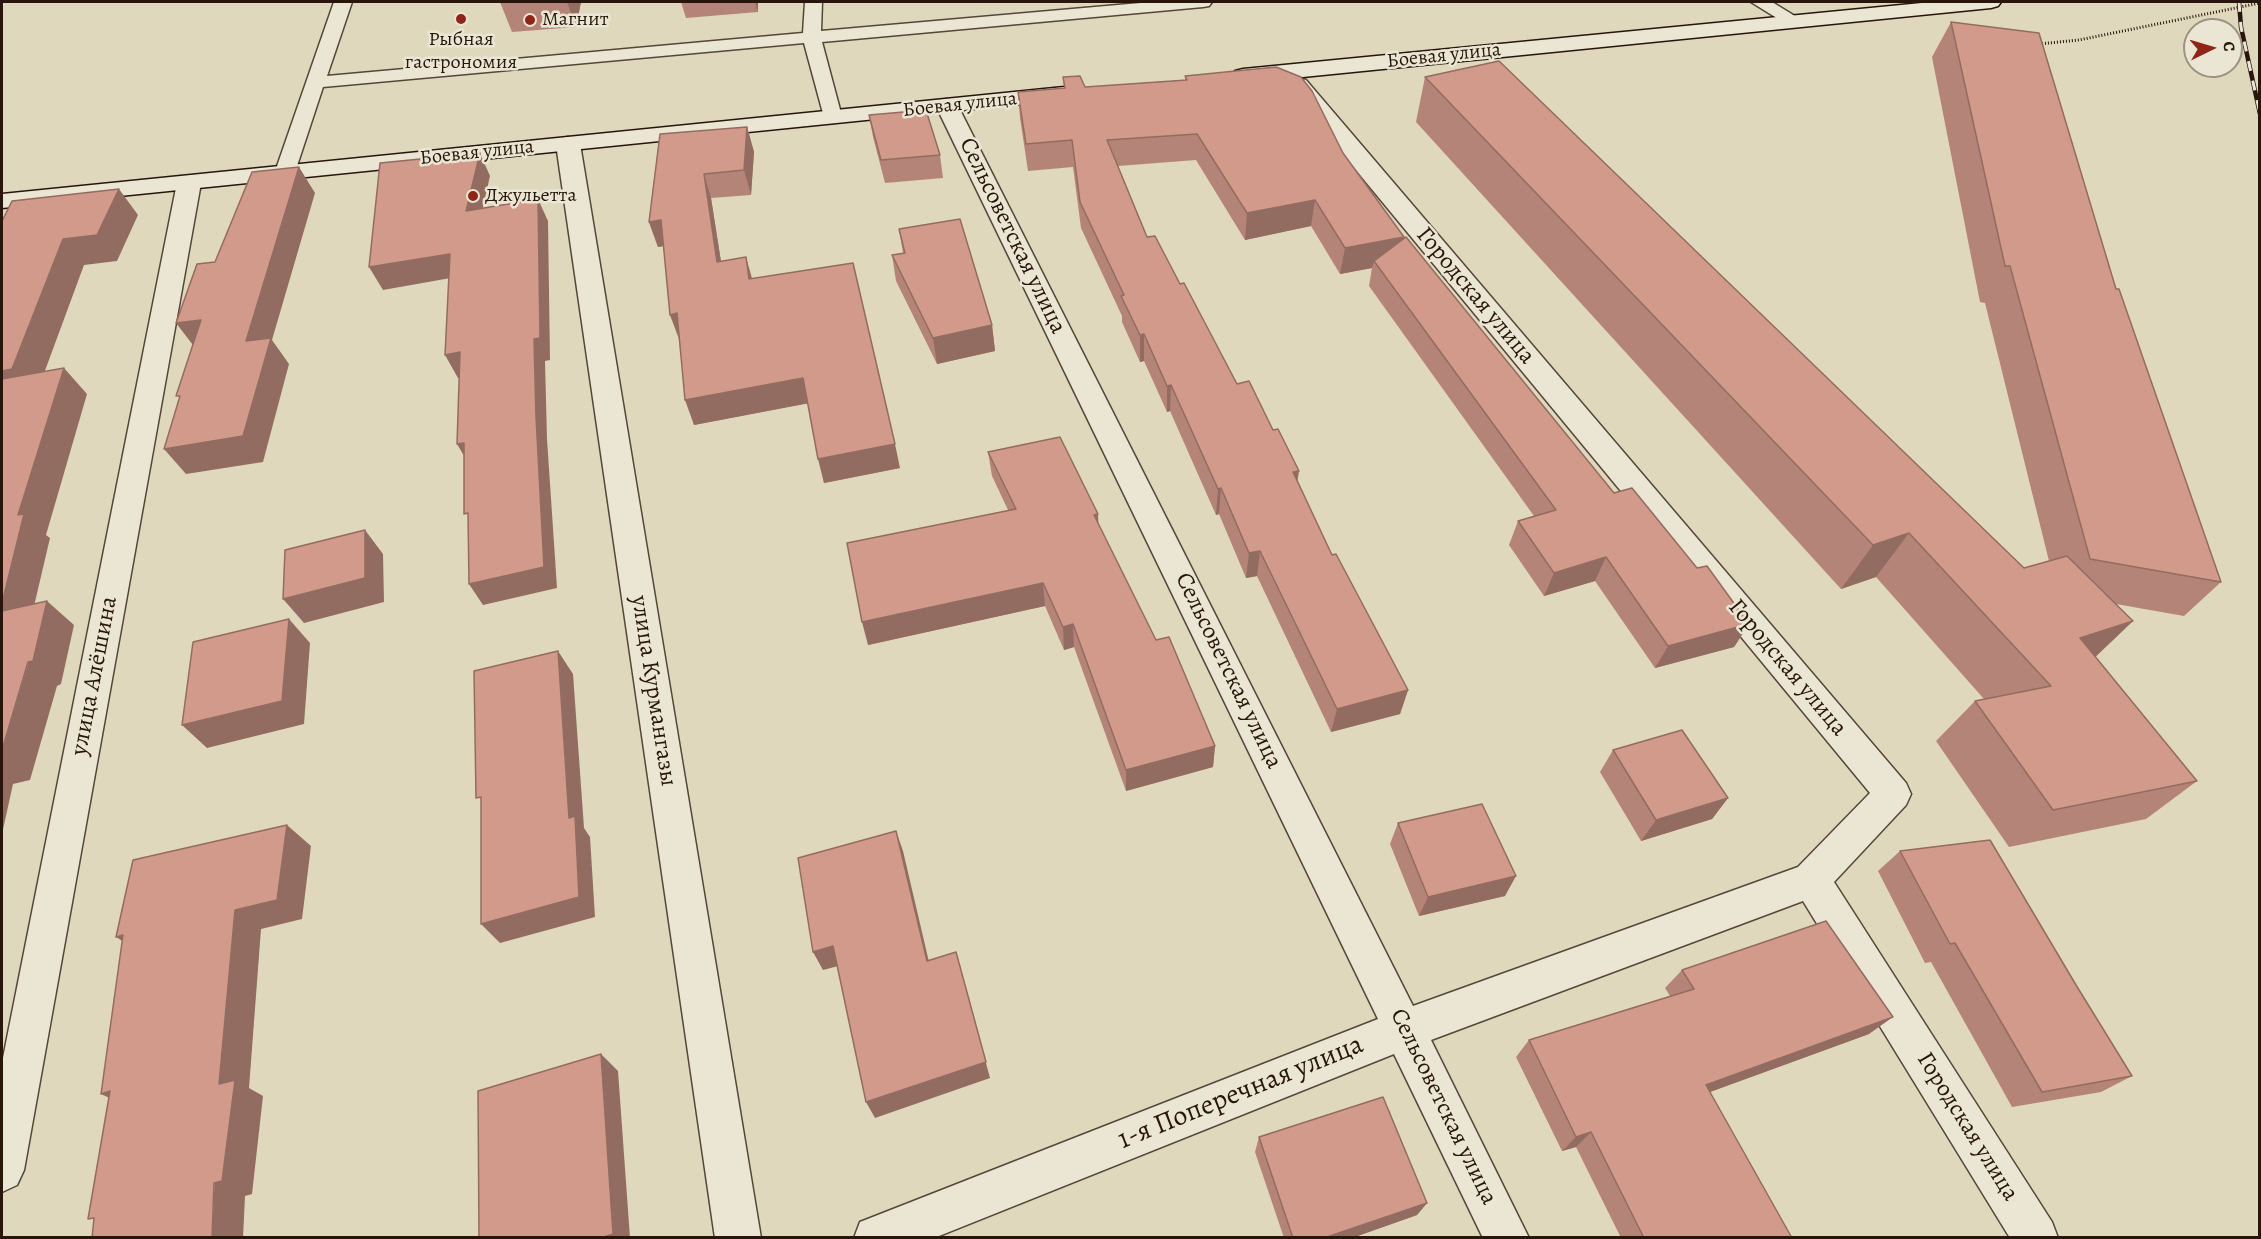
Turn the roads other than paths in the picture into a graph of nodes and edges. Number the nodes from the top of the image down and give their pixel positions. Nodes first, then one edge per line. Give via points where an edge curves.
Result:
1 (343, 2) edge
2 (813, 2) edge
3 (1203, 2) edge
4 (1760, 2) edge
5 (1991, 2) edge
6 (1794, 21) junction
7 (812, 39) junction
8 (1287, 72) junction
9 (1217, 79) edge
10 (316, 82) junction
11 (1088, 92) edge
12 (947, 106) junction
13 (833, 117) junction
14 (568, 144) junction
15 (285, 172) junction
16 (189, 183) junction
17 (2, 201) edge
18 (1811, 880) junction
19 (1405, 1029) junction
20 (2, 1170) edge
21 (738, 1238) edge
22 (876, 1238) edge
23 (1507, 1238) edge
24 (2036, 1238) edge

1 - 10 lane
2 - 7 lane
3 - 7 lane
4 - 6 lane
5 - 6 street, Боевая улица
6 - 8 street, Боевая улица
7 - 10 lane
7 - 13 lane
8 - 9 street, Боевая улица
8 - 18 street, Городская улица via 1893,794
10 - 15 lane
11 - 12 street, Боевая улица
12 - 13 street, Боевая улица
12 - 19 street, Сельсоветская улица
13 - 14 street, Боевая улица
14 - 15 street, Боевая улица
14 - 21 street, улица Курмангазы
15 - 16 street, Боевая улица
16 - 17 street, Боевая улица
16 - 20 street, улица Алёшина
18 - 19 street, 1-я Поперечная улица
18 - 24 street, Городская улица
19 - 22 street, 1-я Поперечная улица
19 - 23 street, Сельсоветская улица

